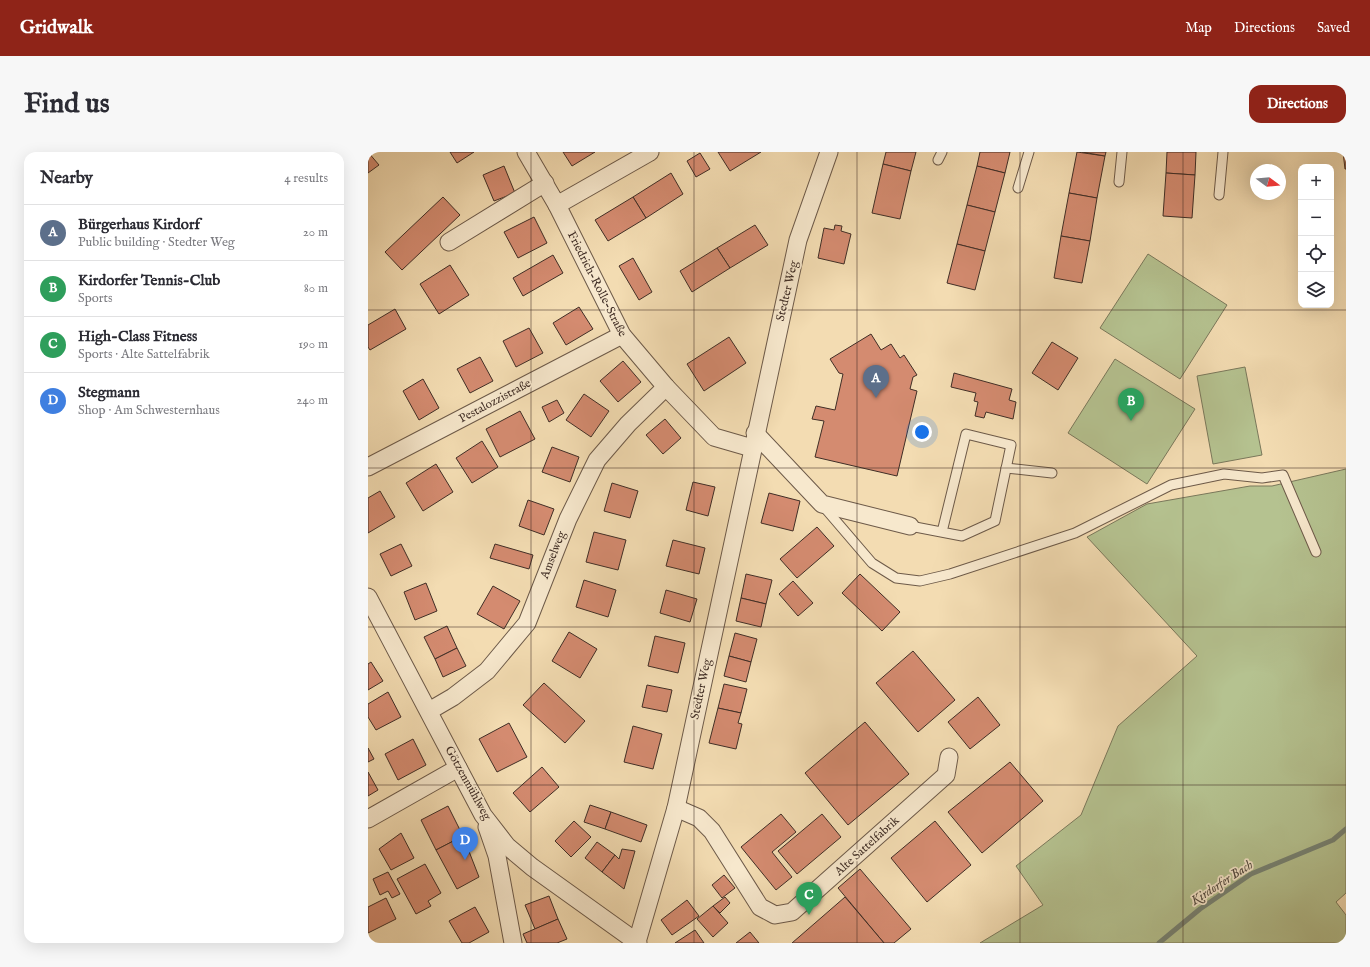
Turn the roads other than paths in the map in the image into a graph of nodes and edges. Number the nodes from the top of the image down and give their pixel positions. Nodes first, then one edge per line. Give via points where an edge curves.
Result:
1 (526, 152) edge
2 (650, 152) edge
3 (829, 152) edge
4 (1029, 152) edge
5 (1122, 152) edge
6 (1223, 152) edge
7 (1119, 182) dead end
8 (545, 183) junction
9 (1018, 188) dead end
10 (1220, 195) dead end
11 (557, 205) junction
12 (449, 242) dead end
13 (622, 335) junction
14 (666, 387) junction
15 (754, 440) junction
16 (368, 467) edge
17 (1006, 468) junction
18 (1052, 473) dead end
19 (822, 504) junction
20 (910, 526) joint
21 (942, 532) junction
22 (1316, 552) dead end
23 (368, 597) edge
24 (429, 711) junction
25 (949, 757) dead end
26 (458, 768) junction
27 (676, 808) junction
28 (483, 815) junction
29 (368, 819) edge
30 (638, 942) edge
31 (513, 943) edge

1 - 8 street, Friedrich-Rolle-Straße
2 - 11 street
3 - 15 street, Stedter Weg via 798,240
4 - 9 lane
5 - 7 lane
6 - 10 lane
8 - 11 street, Friedrich-Rolle-Straße
8 - 12 street
11 - 13 street, Friedrich-Rolle-Straße
13 - 14 street, Friedrich-Rolle-Straße
13 - 16 street, Pestalozzistraße
14 - 15 street, Friedrich-Rolle-Straße via 714,437
14 - 24 street, Amselweg via 628,424 597,460 568,519 527,623 487,670 453,697
15 - 19 street
15 - 27 street, Stedter Weg
17 - 18 lane
17 - 21 lane via 995,521 962,536
17 - 21 lane via 1011,445 966,434
19 - 20 street
19 - 22 lane via 872,562 896,578 920,581 950,574 1075,533 1172,485 1224,474 1262,478 1283,475
20 - 21 lane
23 - 24 street, Götzenmühlweg
24 - 26 street, Götzenmühlweg
25 - 27 street, Alte Sattelfabrik via 946,775 792,912 775,915 760,907 712,831 700,818
26 - 28 street, Götzenmühlweg
26 - 29 street
27 - 30 street, Stedter Weg
28 - 30 street, Götzenmühlweg via 507,846 532,867
28 - 31 street via 497,856

